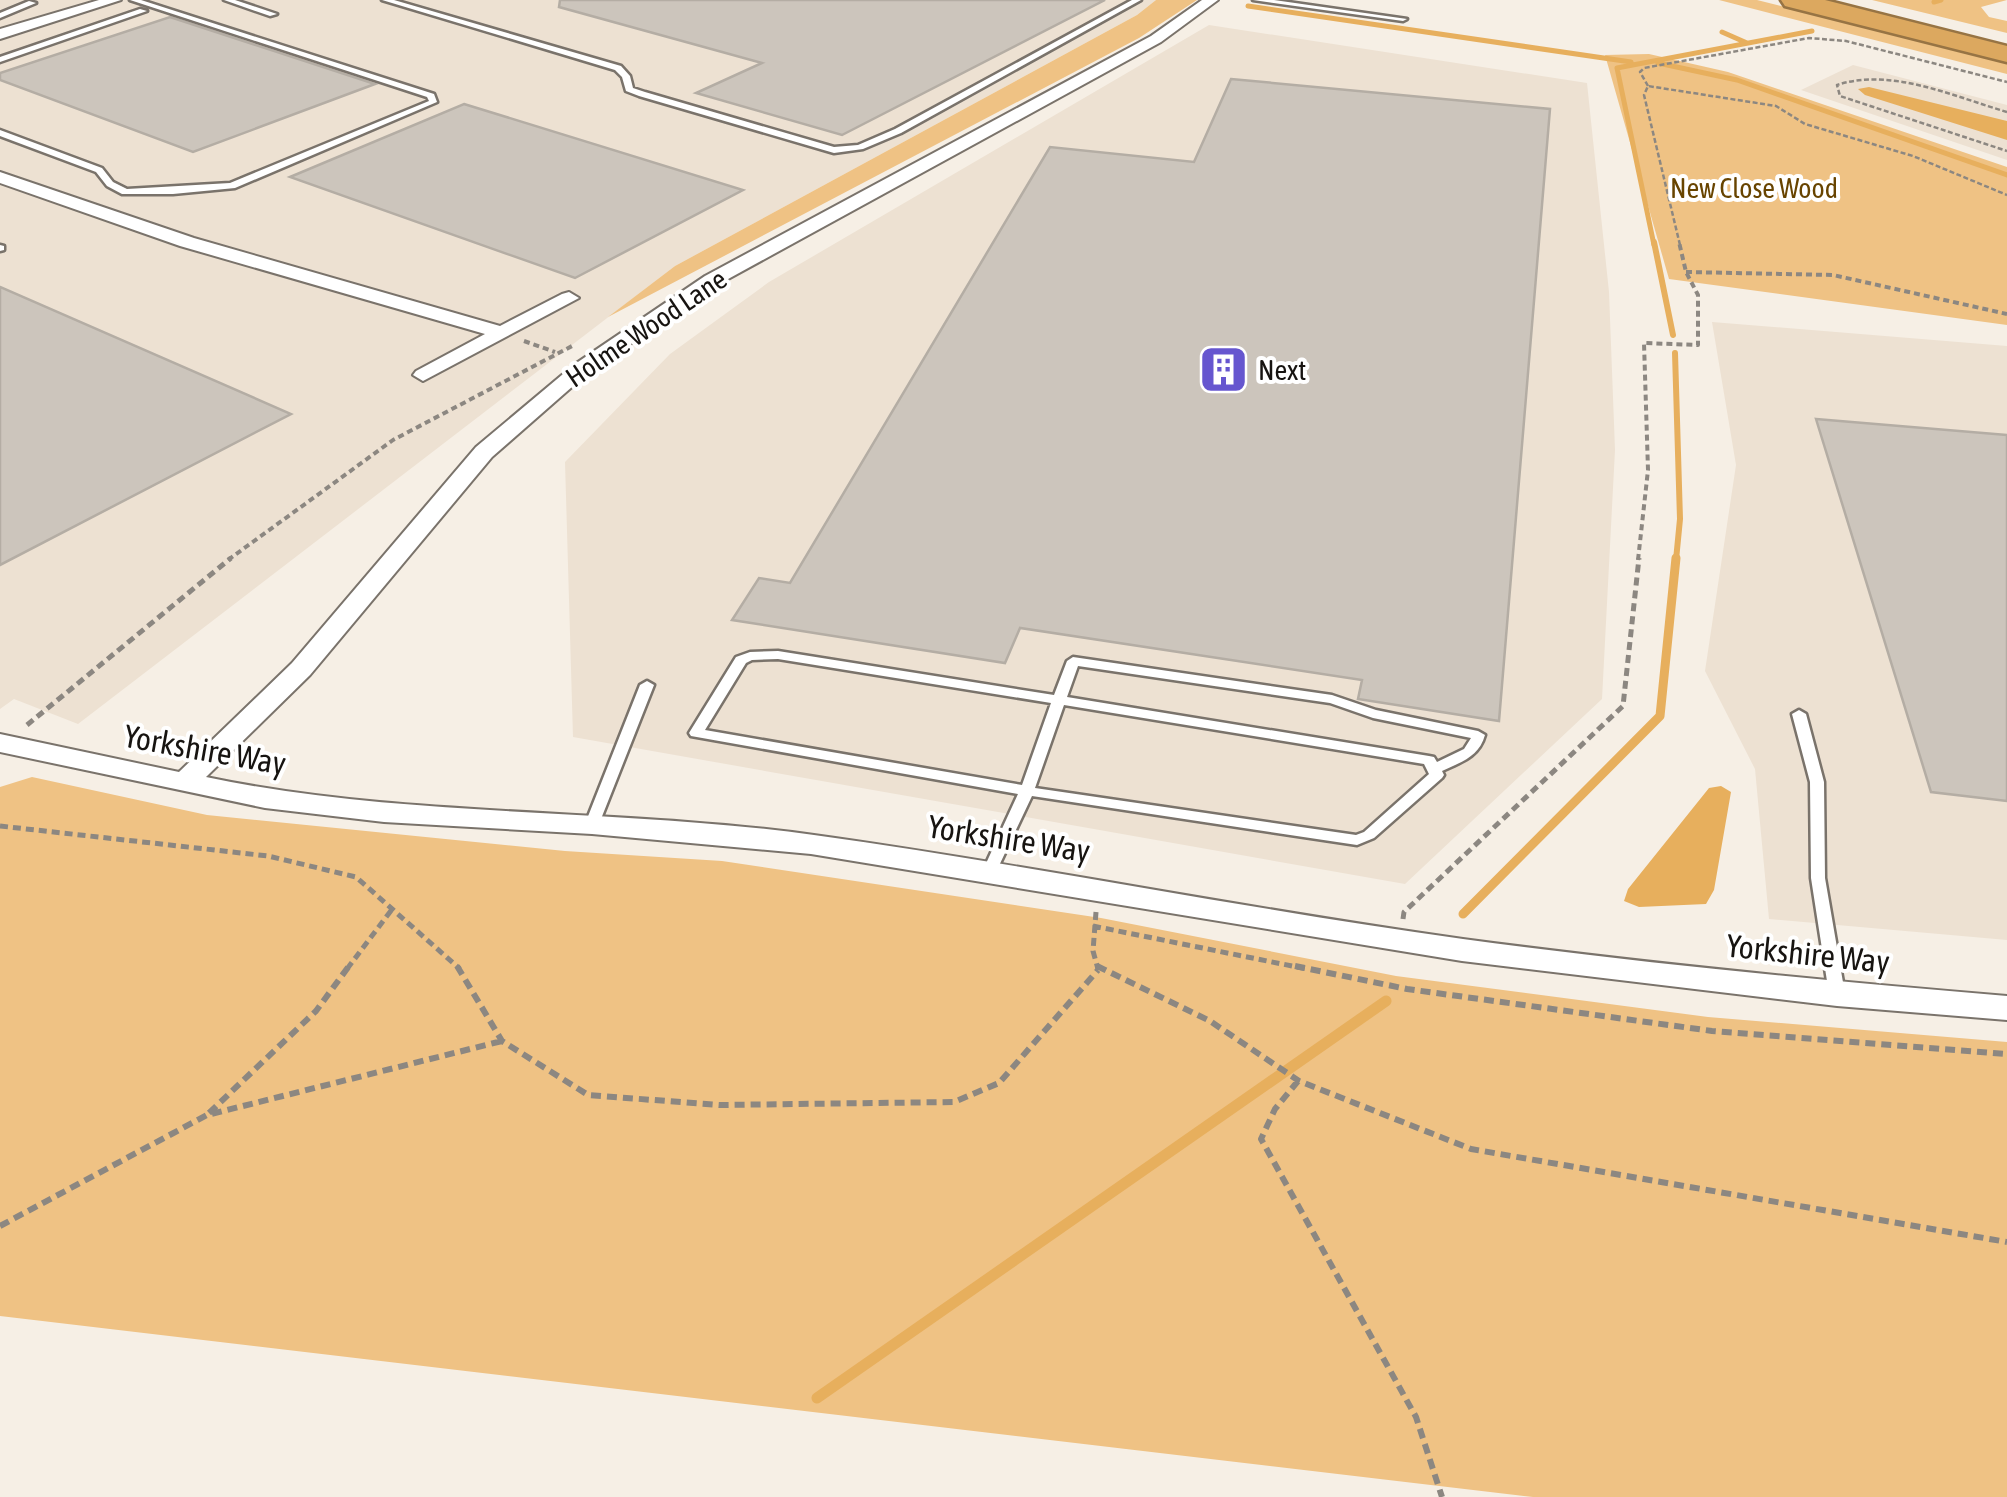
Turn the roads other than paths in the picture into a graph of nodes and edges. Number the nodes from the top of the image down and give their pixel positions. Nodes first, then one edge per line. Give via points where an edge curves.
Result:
1 (114, 0) edge
2 (134, 0) edge
3 (228, 0) edge
4 (386, 0) edge
5 (1136, 0) edge
6 (1211, 0) edge
7 (1257, 0) edge
8 (1794, 0) edge
9 (1832, 0) edge
10 (32, 4) dead end
11 (144, 11) dead end
12 (273, 14) dead end
13 (0, 16) edge
14 (1403, 19) dead end
15 (0, 34) edge
16 (2007, 44) edge
17 (2007, 54) edge
18 (0, 60) edge
19 (0, 133) edge
20 (0, 176) edge
21 (569, 298) dead end
22 (502, 334) junction
23 (423, 375) dead end
24 (646, 685) dead end
25 (1058, 701) junction
26 (1799, 714) dead end
27 (4, 748) edge
28 (1436, 768) junction
29 (182, 784) junction
30 (1027, 791) junction
31 (592, 824) junction
32 (990, 870) junction
33 (1837, 994) junction
34 (2007, 1008) edge

1 - 15 street
2 - 19 lane via 431,96 433,102 232,186 173,191 125,192 99,170
3 - 12 lane
4 - 5 lane via 618,68 630,89 642,94 834,150 898,131
6 - 29 street, Holme Wood Lane via 1156,39 712,280 534,404 484,452 301,669
7 - 14 lane
8 - 17 highway
9 - 16 highway
10 - 13 lane
11 - 18 lane
20 - 22 street via 187,242
21 - 22 street
22 - 23 street
24 - 31 lane
25 - 28 lane via 1429,760
25 - 28 lane via 1072,661 1332,700 1478,734 1468,754
25 - 30 lane
25 - 30 lane via 762,654 741,660 696,733
26 - 33 lane via 1817,782 1818,878
27 - 29 street, Yorkshire Way
28 - 30 lane via 1432,784 1357,840
29 - 31 street, Yorkshire Way via 384,812
30 - 32 lane
31 - 32 street, Yorkshire Way via 811,844
32 - 33 street, Yorkshire Way via 1398,941
33 - 34 street, Yorkshire Way

